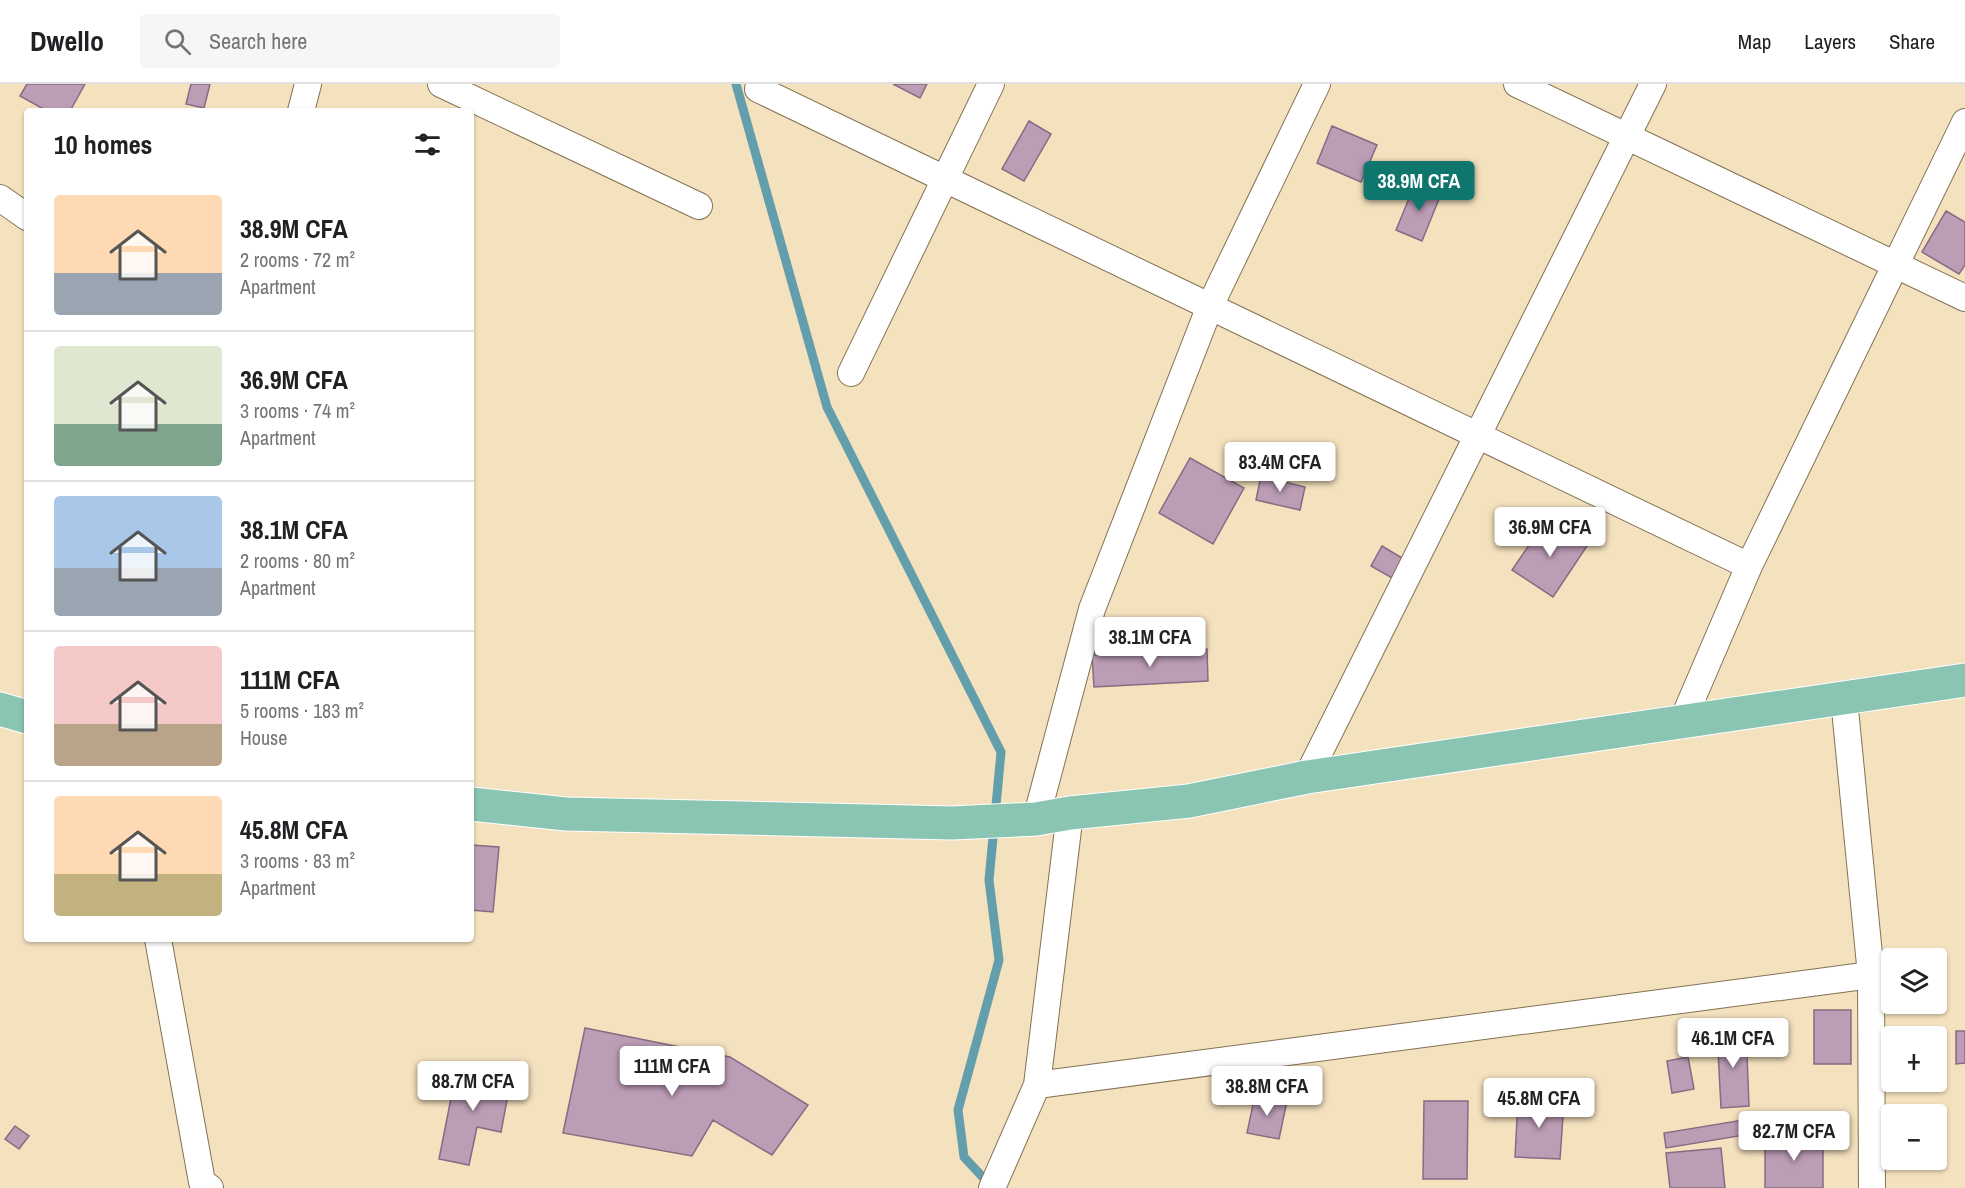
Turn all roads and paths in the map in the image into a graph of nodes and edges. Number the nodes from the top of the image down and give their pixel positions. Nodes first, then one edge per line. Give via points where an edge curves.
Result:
1 (308, 84) edge
2 (441, 84) edge
3 (991, 84) edge
4 (1317, 84) edge
5 (1517, 84) edge
6 (1653, 84) edge
7 (758, 89) dead end
8 (302, 108) edge
9 (1965, 122) edge
10 (1627, 136) junction
11 (945, 179) junction
12 (0, 198) edge
13 (699, 206) dead end
14 (24, 215) edge
15 (1895, 265) junction
16 (1965, 298) edge
17 (1210, 306) junction
18 (851, 373) dead end
19 (1478, 436) junction
20 (1749, 566) junction
21 (1965, 680) edge
22 (1844, 699) junction
23 (0, 709) edge
24 (24, 716) edge
25 (1682, 722) junction
26 (1307, 777) junction
27 (474, 804) edge
28 (1070, 813) junction
29 (1022, 819) junction
30 (159, 942) edge
31 (1871, 975) junction
32 (1037, 1085) junction
33 (203, 1186) edge
34 (992, 1188) edge
35 (1872, 1188) edge

1 - 8 street
2 - 13 street
3 - 11 street
4 - 17 street
5 - 10 street
6 - 10 street
7 - 11 street
9 - 15 street
10 - 15 street
10 - 19 street
11 - 17 street
11 - 18 street
12 - 14 street
15 - 16 street
15 - 20 street
17 - 19 street
17 - 29 street via 1092,609
19 - 20 street
19 - 26 street
20 - 25 street
21 - 22 main road
22 - 25 main road
22 - 31 street
23 - 24 main road
25 - 26 main road
26 - 28 main road via 1189,801
27 - 29 main road via 566,814 952,823
28 - 29 main road
28 - 32 street
30 - 33 street
31 - 32 street
31 - 35 street
32 - 34 street

